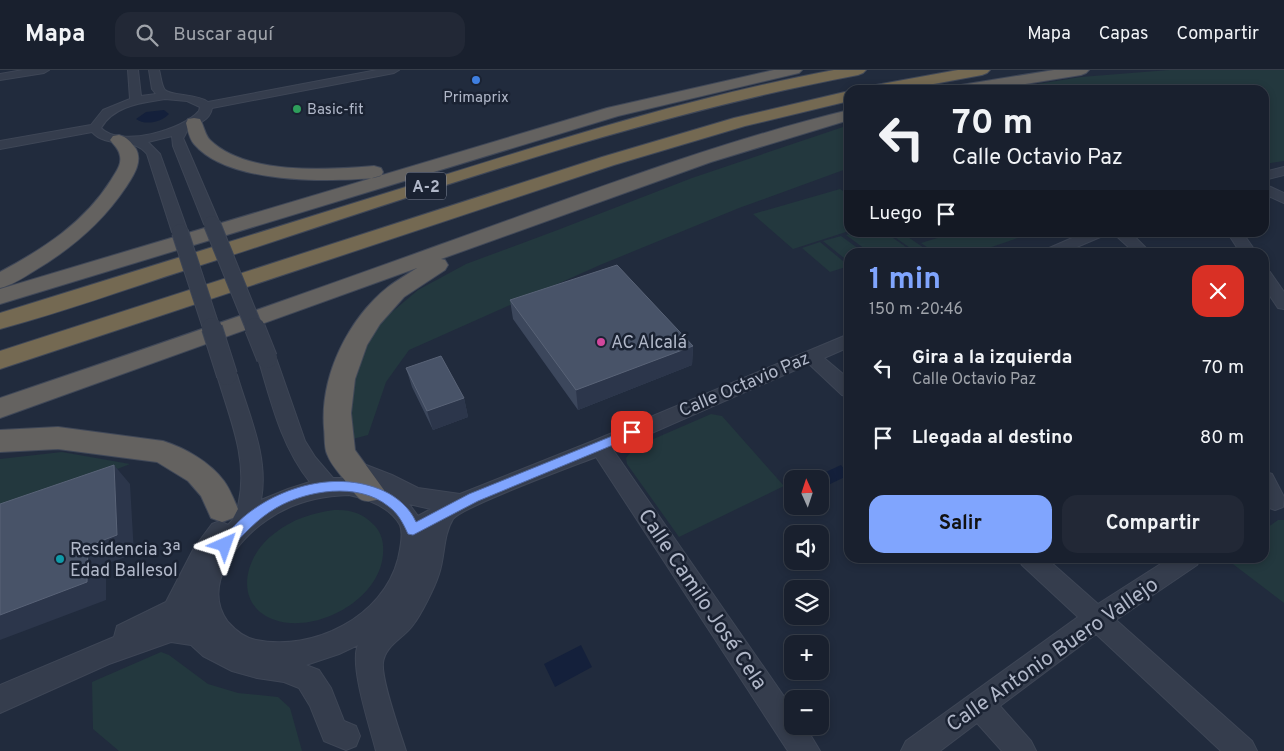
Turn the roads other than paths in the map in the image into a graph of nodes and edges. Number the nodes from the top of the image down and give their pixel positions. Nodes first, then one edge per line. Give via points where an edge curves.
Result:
1 (44, 70) edge
2 (133, 70) edge
3 (154, 70) edge
4 (394, 70) edge
5 (794, 70) edge
6 (858, 70) edge
7 (982, 70) edge
8 (1081, 70) edge
9 (0, 77) edge
10 (902, 85) edge
11 (991, 85) edge
12 (165, 96) junction
13 (844, 97) edge
14 (136, 101) junction
15 (205, 106) junction
16 (596, 117) junction
17 (844, 117) edge
18 (187, 126) junction
19 (95, 128) junction
20 (127, 140) junction
21 (0, 146) edge
22 (1284, 171) edge
23 (1269, 175) edge
24 (1269, 191) edge
25 (597, 196) junction
26 (1284, 199) edge
27 (1088, 237) edge
28 (1126, 237) edge
29 (1238, 237) edge
30 (1062, 248) edge
31 (1138, 248) edge
32 (1245, 248) edge
33 (0, 281) edge
34 (1269, 282) edge
35 (0, 297) edge
36 (1269, 300) edge
37 (1283, 302) edge
38 (0, 321) edge
39 (844, 342) edge
40 (811, 356) junction
41 (0, 360) edge
42 (844, 386) edge
43 (0, 408) edge
44 (0, 441) edge
45 (600, 447) junction
46 (353, 469) junction
47 (327, 486) junction
48 (369, 490) junction
49 (1269, 492) edge
50 (1274, 503) edge
51 (458, 504) junction
52 (407, 521) junction
53 (229, 526) junction
54 (1035, 563) edge
55 (1181, 563) edge
56 (207, 588) junction
57 (209, 615) junction
58 (1096, 619) junction
59 (172, 621) junction
60 (365, 625) junction
61 (307, 653) junction
62 (369, 662) junction
63 (0, 699) edge
64 (979, 704) junction
65 (349, 743) edge
66 (391, 751) edge
67 (806, 751) edge
68 (916, 751) edge
69 (1022, 751) edge
70 (1242, 751) edge

1 - 9 street
2 - 14 street
3 - 12 street via 157,85
4 - 15 street
5 - 16 highway
6 - 38 highway, A-2 via 709,102 549,148
7 - 10 highway
8 - 11 highway
12 - 14 street
12 - 15 street via 192,98
13 - 41 highway, A-2 via 740,122 608,161
14 - 19 street via 106,113
15 - 18 street via 204,115
16 - 18 highway via 568,122 439,160 353,175 272,171 234,161 215,151
16 - 35 highway
17 - 25 highway via 710,157
18 - 20 street via 163,135
18 - 47 street, bridge via 177,138 180,148 266,358 295,442 307,463
19 - 20 street via 100,135
19 - 21 street
20 - 33 highway via 131,155 127,170 91,221 67,241
20 - 53 street, bridge via 147,146 153,154 252,459 253,485
22 - 23 street
24 - 26 street
25 - 43 highway
25 - 46 highway via 436,266 396,292 371,319 354,345 342,379 337,413 341,453
27 - 30 street
28 - 31 street
29 - 32 street
34 - 37 street
36 - 37 street
39 - 40 street, Calle Octavio Paz
40 - 42 street
40 - 45 street, Calle Octavio Paz
44 - 53 highway via 58,438 163,452 199,473 214,490
45 - 51 street, Calle Octavio Paz
45 - 67 street, Calle Camilo José Cela
46 - 48 highway
46 - 51 street via 413,496
47 - 48 street
47 - 53 street via 299,492
48 - 52 street via 386,498
49 - 50 street
51 - 52 street, Calle Octavio Paz
51 - 62 street via 435,537 427,574 404,617 380,638
52 - 60 street via 412,549 406,575 390,601
53 - 56 street
53 - 59 street via 202,555
54 - 58 street
55 - 58 street, Calle Antonio Buero Vallejo
56 - 57 street
56 - 59 street
57 - 59 street
57 - 61 street via 215,628 230,643 252,653 278,656
58 - 64 street, Calle Antonio Buero Vallejo
58 - 70 street
59 - 63 street via 145,640 103,653
59 - 65 street via 232,658 285,669 309,679 321,698 334,731
60 - 61 street via 337,642
60 - 62 street
61 - 65 street via 335,700
62 - 66 street
64 - 68 street, Calle Antonio Buero Vallejo
64 - 69 street

